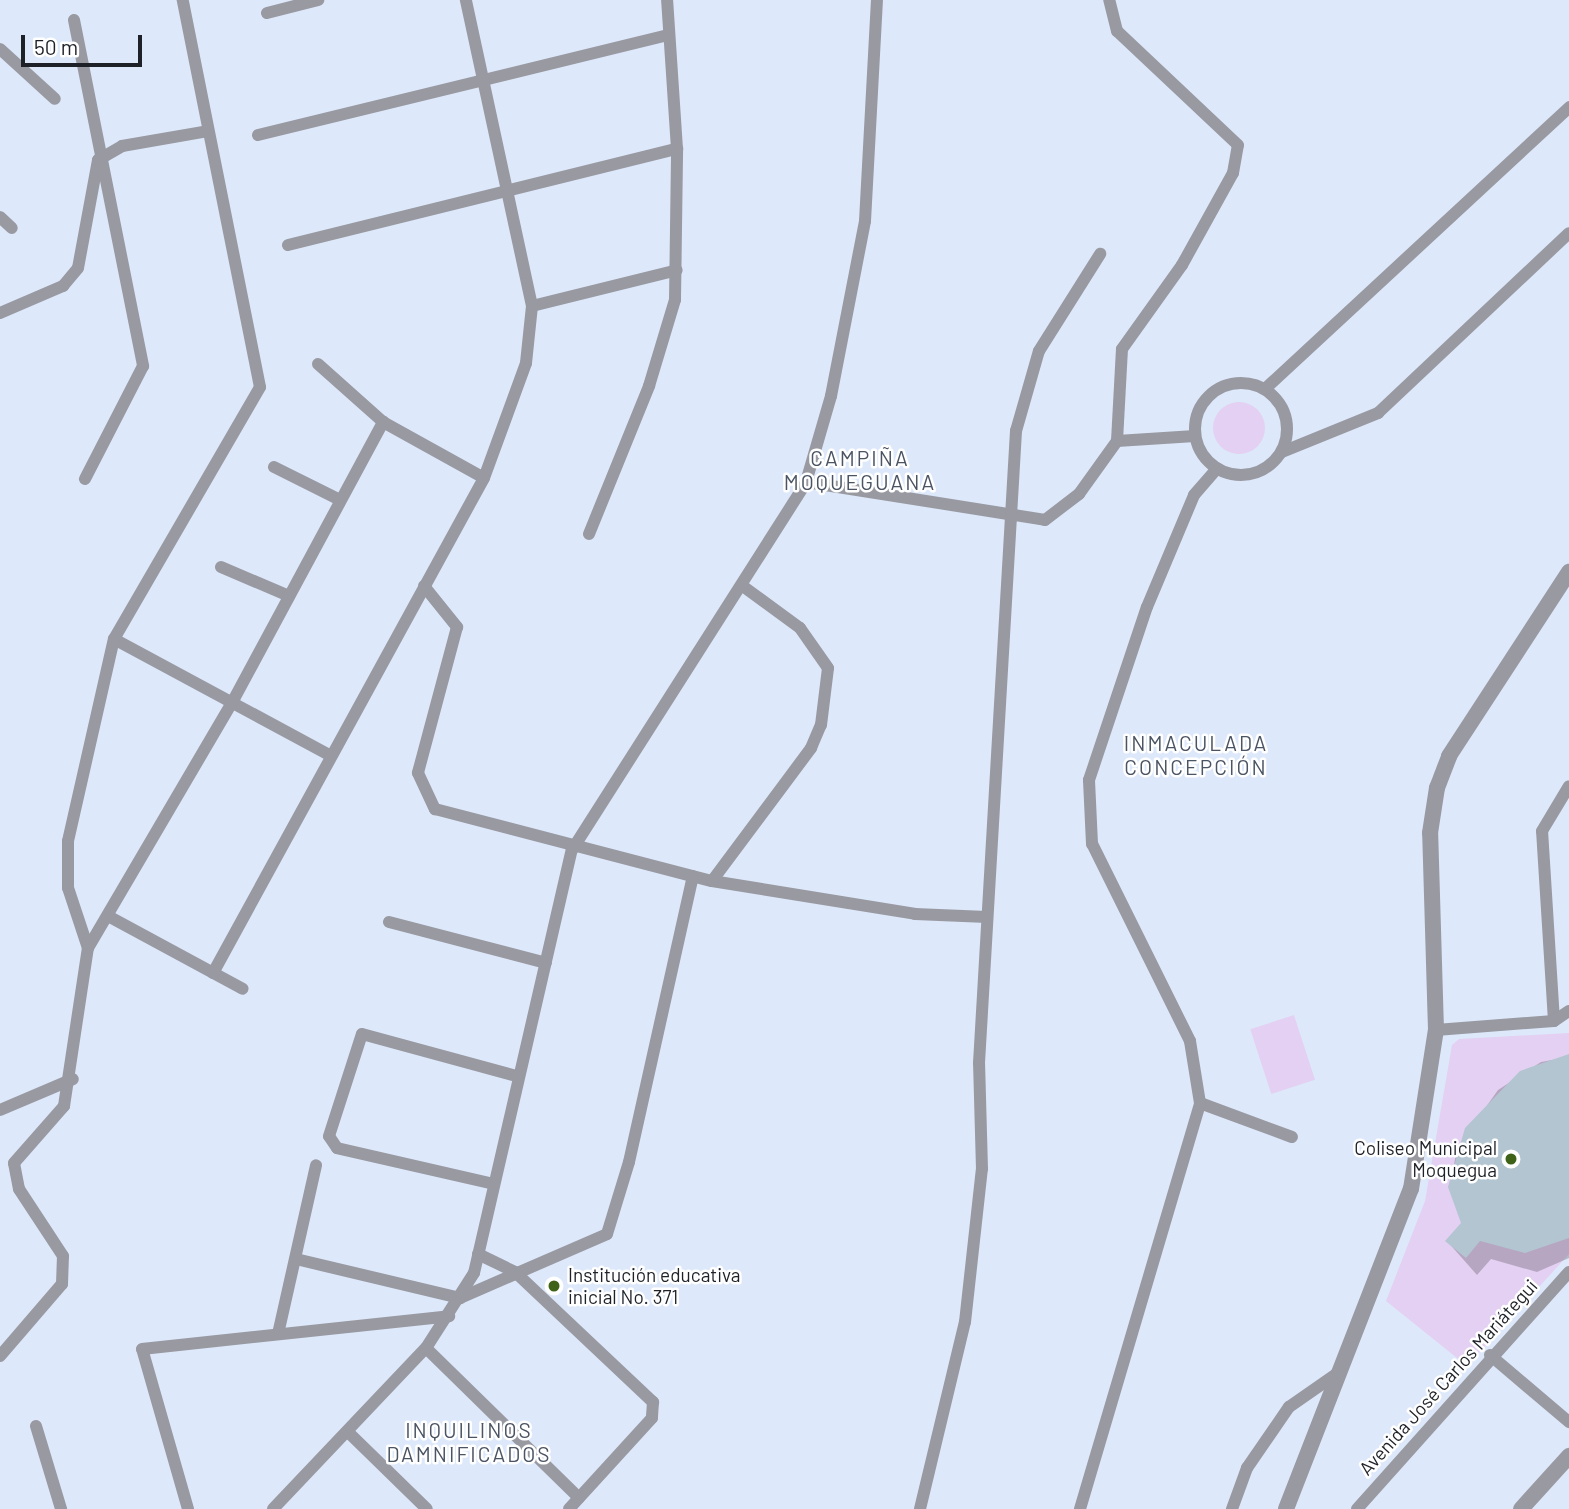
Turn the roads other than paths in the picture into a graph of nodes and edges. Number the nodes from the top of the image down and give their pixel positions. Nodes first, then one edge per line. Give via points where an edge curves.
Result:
1 (183, 0) edge
2 (318, 0) edge
3 (466, 0) edge
4 (667, 0) edge
5 (877, 0) edge
6 (1109, 0) edge
7 (267, 13) dead end
8 (74, 20) dead end
9 (667, 35) junction
10 (0, 49) edge
11 (480, 77) junction
12 (55, 99) dead end
13 (1569, 107) edge
14 (208, 131) junction
15 (258, 135) dead end
16 (677, 149) junction
17 (98, 160) junction
18 (507, 191) junction
19 (0, 217) edge
20 (12, 228) dead end
21 (1569, 233) edge
22 (288, 245) dead end
23 (1100, 254) dead end
24 (677, 270) junction
25 (532, 306) junction
26 (0, 313) edge
27 (318, 365) dead end
28 (1265, 389) junction
29 (383, 422) junction
30 (1195, 436) junction
31 (1117, 441) junction
32 (1282, 452) junction
33 (274, 467) dead end
34 (1217, 469) junction
35 (484, 478) junction
36 (85, 479) dead end
37 (806, 482) junction
38 (338, 499) junction
39 (1009, 516) junction
40 (589, 534) dead end
41 (221, 567) dead end
42 (1569, 572) edge
43 (424, 586) junction
44 (744, 587) junction
45 (289, 596) junction
46 (114, 639) junction
47 (234, 699) junction
48 (329, 755) junction
49 (1569, 786) edge
50 (572, 850) junction
51 (693, 876) junction
52 (712, 881) junction
53 (108, 916) junction
54 (987, 917) junction
55 (389, 922) dead end
56 (88, 948) junction
57 (546, 963) junction
58 (213, 973) junction
59 (243, 989) dead end
60 (1569, 1011) edge
61 (1554, 1021) junction
62 (1436, 1030) junction
63 (517, 1076) junction
64 (73, 1079) junction
65 (1200, 1103) junction
66 (0, 1110) edge
67 (1292, 1137) dead end
68 (316, 1165) dead end
69 (494, 1184) junction
70 (478, 1254) junction
71 (296, 1259) junction
72 (515, 1272) junction
73 (1569, 1272) edge
74 (460, 1298) junction
75 (449, 1317) junction
76 (278, 1334) junction
77 (426, 1348) junction
78 (1490, 1355) junction
79 (0, 1356) edge
80 (1335, 1375) junction
81 (1569, 1422) edge
82 (36, 1426) dead end
83 (348, 1432) junction
84 (1569, 1456) edge
85 (579, 1498) junction
86 (61, 1509) edge
87 (188, 1509) edge
88 (273, 1509) edge
89 (427, 1509) edge
90 (569, 1509) edge
91 (920, 1509) edge
92 (1080, 1509) edge
93 (1232, 1509) edge
94 (1286, 1509) edge
95 (1357, 1509) edge
96 (1521, 1509) edge

1 - 14 street
2 - 7 street
3 - 11 street
4 - 9 street
5 - 37 street via 865,221 831,396
6 - 31 street via 1117,31 1238,145 1233,173 1182,265 1122,349
8 - 17 street
9 - 11 street
9 - 16 street
10 - 12 street
11 - 15 street
11 - 18 street
13 - 28 street
14 - 17 street via 122,146
14 - 46 street via 260,387
16 - 18 street
16 - 24 street
17 - 26 street via 78,268 63,286
17 - 36 street via 143,366
18 - 22 street
18 - 25 street
19 - 20 street
21 - 32 street via 1378,413
23 - 39 street via 1039,351 1016,431
24 - 25 street
24 - 40 street via 649,386
25 - 35 street via 526,363
27 - 29 street
28 - 30 street via 1237,383 1216,391 1201,407
28 - 32 street via 1286,417
29 - 35 street
29 - 38 street
30 - 31 street
30 - 34 street
31 - 39 street via 1079,494 1045,520
32 - 34 street via 1259,472
33 - 38 street
34 - 65 street via 1194,495 1147,607 1089,780 1088,807 1092,844 1189,1041
35 - 43 street
37 - 39 street
37 - 44 street
38 - 45 street
39 - 54 street
41 - 45 street
42 - 62 street via 1449,755 1437,788 1430,834
43 - 48 street
43 - 50 street via 457,627 418,773 426,796 435,809
44 - 50 street
44 - 52 street via 800,628 828,668 821,725 811,748
45 - 47 street
46 - 47 street
46 - 56 street via 68,841 68,888
47 - 48 street
47 - 53 street
48 - 58 street
49 - 61 street via 1542,831 1540,885
50 - 51 street
50 - 57 street
51 - 52 street
51 - 72 street via 612,1223 601,1239
52 - 54 street via 915,914
53 - 56 street
53 - 58 street
54 - 91 street via 982,1170 973,1252 965,1322
55 - 57 street
56 - 64 street via 78,984
57 - 63 street
58 - 59 street
60 - 61 street
61 - 62 street
62 - 80 street via 1411,1189
63 - 69 street
63 - 69 street via 362,1034 329,1136 337,1148
64 - 66 street
64 - 79 street via 64,1106 14,1163 19,1189 63,1256 62,1284
65 - 67 street
65 - 92 street
68 - 71 street
69 - 70 street
70 - 72 street
70 - 74 street
71 - 74 street
71 - 76 street
72 - 74 street
72 - 85 street via 653,1402 652,1418
73 - 78 street, Avenida José Carlos Mariátegui
74 - 75 street
75 - 76 street
75 - 77 street
76 - 87 street via 142,1349
77 - 83 street
77 - 85 street
78 - 81 street
78 - 95 street, Avenida José Carlos Mariátegui
80 - 93 street via 1289,1407 1247,1468
80 - 94 street
82 - 86 street
83 - 88 street
83 - 89 street
84 - 96 street
85 - 90 street

